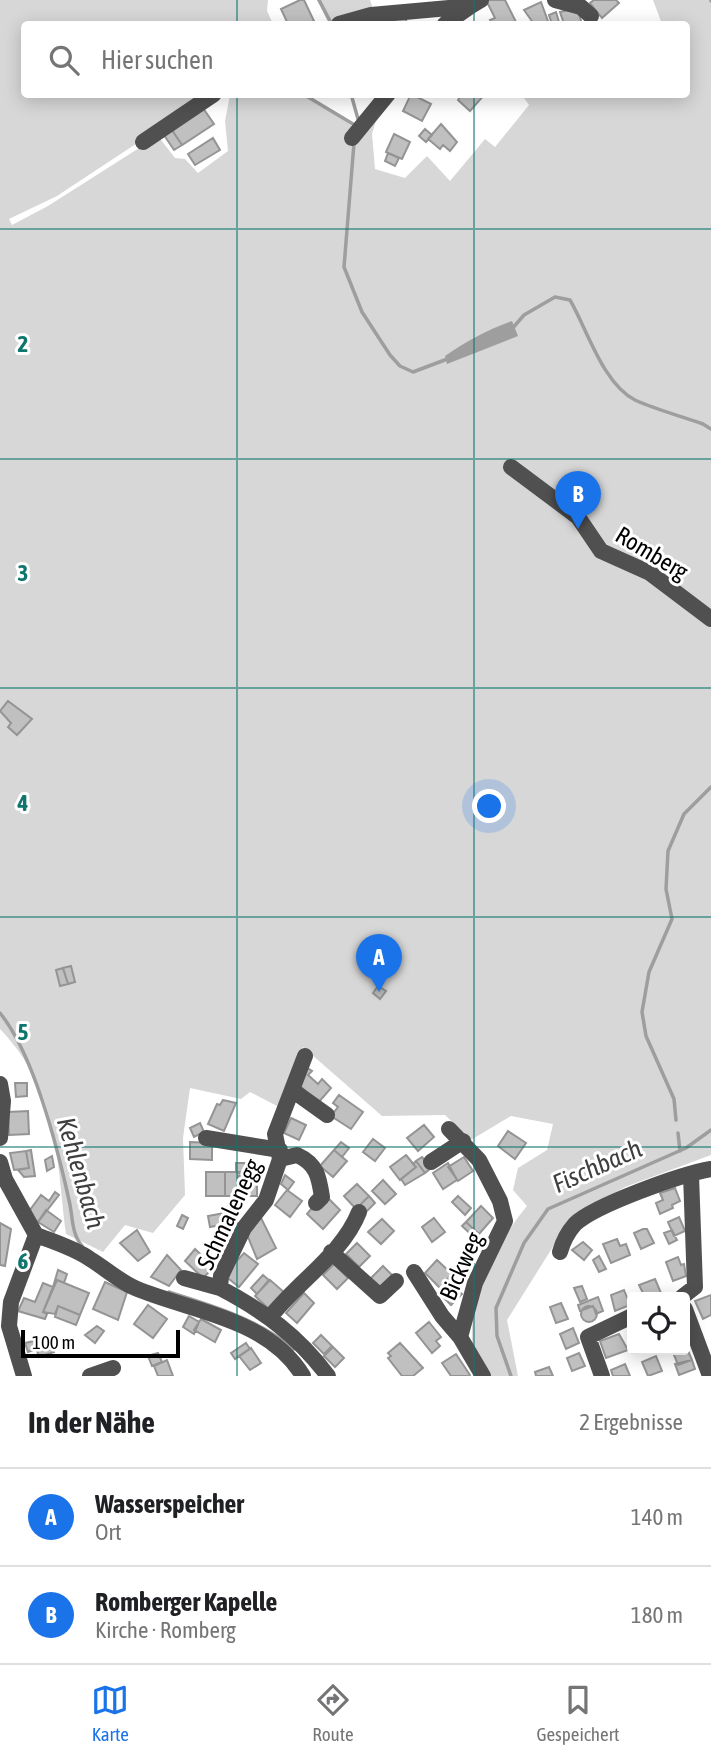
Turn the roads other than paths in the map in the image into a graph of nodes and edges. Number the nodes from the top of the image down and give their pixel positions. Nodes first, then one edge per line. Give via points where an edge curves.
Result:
1 (555, 0) edge
2 (476, 3) edge
3 (590, 16) dead end
4 (350, 21) edge
5 (450, 21) edge
6 (208, 98) edge
7 (385, 98) edge
8 (352, 138) dead end
9 (143, 142) dead end
10 (511, 467) dead end
11 (711, 620) edge
12 (305, 1056) dead end
13 (0, 1084) edge
14 (292, 1090) junction
15 (327, 1115) dead end
16 (449, 1129) dead end
17 (0, 1138) edge
18 (206, 1138) dead end
19 (463, 1141) junction
20 (280, 1155) junction
21 (0, 1162) edge
22 (432, 1162) dead end
23 (711, 1169) edge
24 (691, 1175) junction
25 (316, 1203) dead end
26 (359, 1212) dead end
27 (36, 1235) junction
28 (331, 1252) junction
29 (560, 1252) dead end
30 (414, 1272) dead end
31 (184, 1278) dead end
32 (396, 1281) dead end
33 (220, 1288) junction
34 (688, 1292) edge
35 (271, 1316) junction
36 (627, 1318) edge
37 (690, 1322) edge
38 (4, 1326) edge
39 (460, 1337) junction
40 (113, 1368) dead end
41 (24, 1376) edge
42 (90, 1376) edge
43 (303, 1376) edge
44 (328, 1376) edge
45 (483, 1376) edge
46 (603, 1376) edge
47 (710, 1376) edge

1 - 3 street via 581,6
2 - 4 street
2 - 5 street
6 - 9 street
7 - 8 street
10 - 11 street, Romberg via 578,517 601,551 650,573
12 - 14 street, Schmalenegg
13 - 17 street
14 - 15 street
14 - 20 street, Schmalenegg via 275,1134
16 - 19 street, Bickweg
18 - 20 street, Schmalenegg
19 - 22 street
19 - 39 street, Bickweg via 486,1173 505,1221 475,1283
20 - 25 street, Schmalenegg via 298,1156 314,1167 322,1197
20 - 33 street, Schmalenegg via 266,1200 244,1228 221,1276
21 - 27 street
23 - 24 street
24 - 29 street via 586,1216 564,1238
24 - 34 street via 695,1287
26 - 28 street via 346,1239
27 - 38 street
27 - 43 street via 89,1258 133,1288 248,1329 296,1364
28 - 32 street via 380,1296
28 - 35 street
30 - 39 street, Bickweg
31 - 33 street, Schmalenegg
33 - 35 street, Schmalenegg
35 - 44 street, Schmalenegg
36 - 46 street via 588,1337
37 - 47 street
38 - 41 street
39 - 45 street, Bickweg
40 - 42 street

